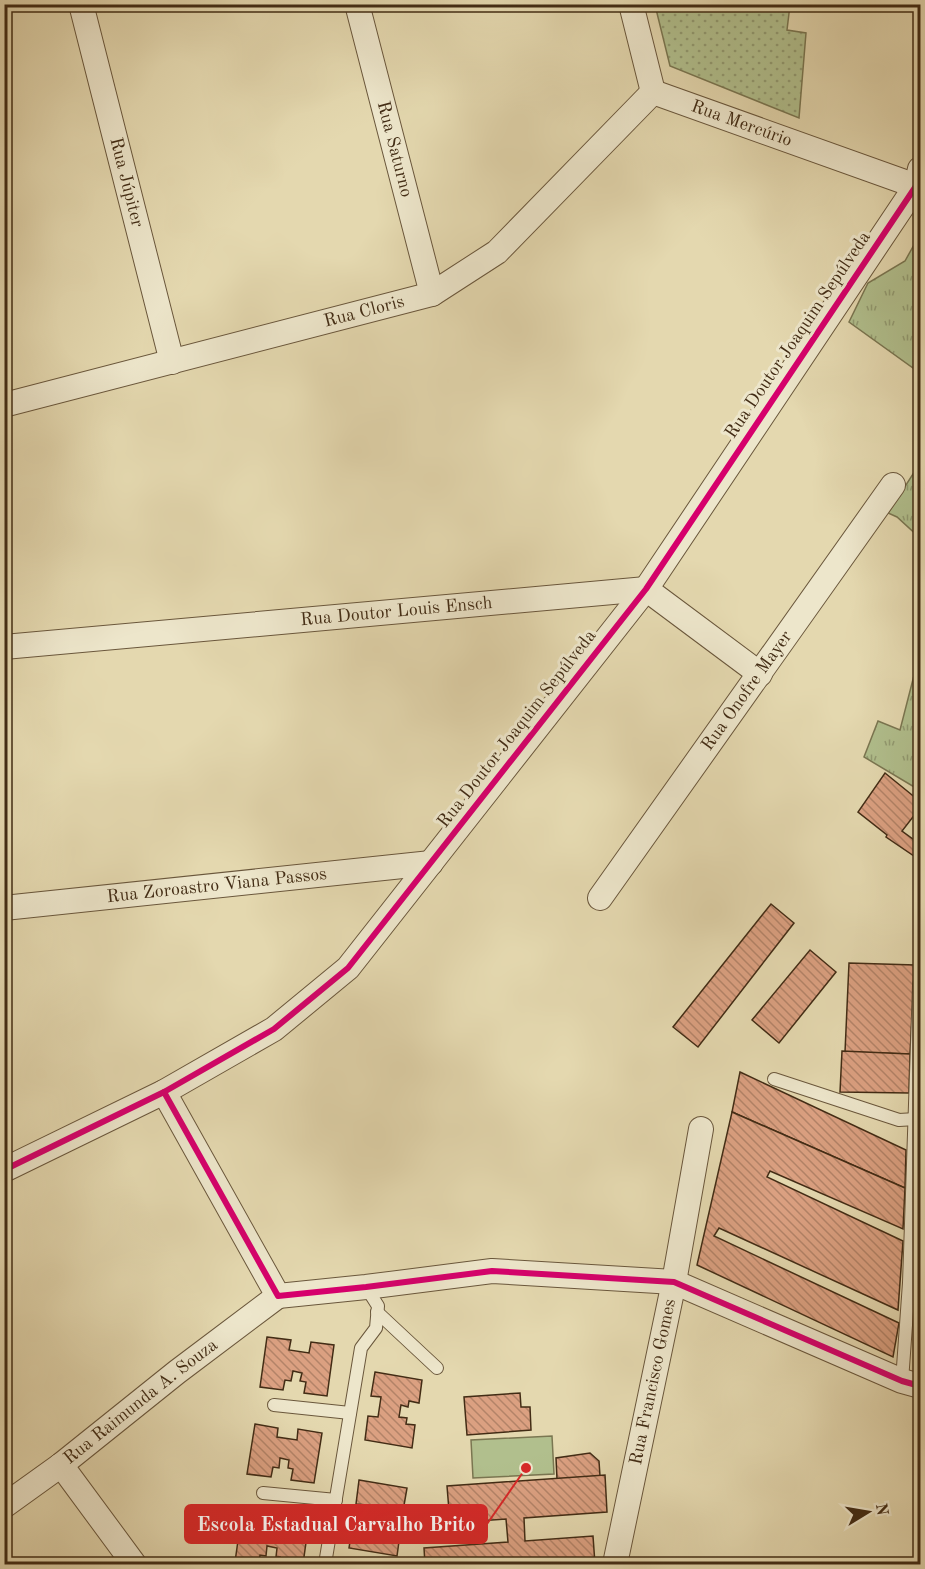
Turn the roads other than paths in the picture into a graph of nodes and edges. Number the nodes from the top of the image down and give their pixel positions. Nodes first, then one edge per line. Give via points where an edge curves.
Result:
1 (81, 4) edge
2 (357, 4) edge
3 (631, 4) edge
4 (653, 92) junction
5 (918, 177) edge
6 (432, 294) junction
7 (172, 362) junction
8 (4, 405) edge
9 (893, 485) dead end
10 (646, 589) junction
11 (4, 647) edge
12 (760, 674) junction
13 (431, 863) junction
14 (600, 898) dead end
15 (4, 908) edge
16 (921, 980) edge
17 (774, 1079) dead end
18 (164, 1092) junction
19 (916, 1119) junction
20 (701, 1129) dead end
21 (4, 1170) edge
22 (915, 1281) edge
23 (674, 1282) junction
24 (366, 1287) junction
25 (278, 1296) junction
26 (377, 1311) junction
27 (437, 1368) dead end
28 (911, 1384) edge
29 (274, 1405) dead end
30 (350, 1413) junction
31 (61, 1465) junction
32 (263, 1493) dead end
33 (336, 1500) junction
34 (4, 1506) edge
35 (134, 1564) edge
36 (325, 1564) edge
37 (615, 1564) edge

1 - 7 street, Rua Júpiter
2 - 6 street, Rua Saturno
3 - 4 street
4 - 5 street, Rua Mercúrio
4 - 6 street, Rua Cloris via 497,252
5 - 10 street, Rua Doutor Joaquim Sepúlveda
6 - 7 street, Rua Cloris
7 - 8 street, Rua Cloris
9 - 12 street, Rua Onofre Mayer
10 - 11 street, Rua Doutor Louis Ensch
10 - 12 street
10 - 13 street, Rua Doutor Joaquim Sepúlveda
12 - 14 street, Rua Onofre Mayer
13 - 15 street, Rua Zoroastro Viana Passos
13 - 18 street, Rua Doutor Joaquim Sepúlveda via 348,968 274,1029
16 - 19 lane
17 - 19 lane via 899,1120
18 - 21 street, Rua Doutor Joaquim Sepúlveda
18 - 25 street
19 - 22 lane
20 - 23 street, Rua Francisco Gomes
22 - 28 lane
23 - 24 street via 492,1270
23 - 28 street
23 - 37 street, Rua Francisco Gomes
24 - 25 street
24 - 26 lane
25 - 31 street, Rua Raimunda A. Souza
26 - 27 lane
26 - 30 lane via 376,1329 361,1348
29 - 30 lane
30 - 33 lane
31 - 34 street, Rua Raimunda A. Souza
31 - 35 street
32 - 33 lane
33 - 36 lane

